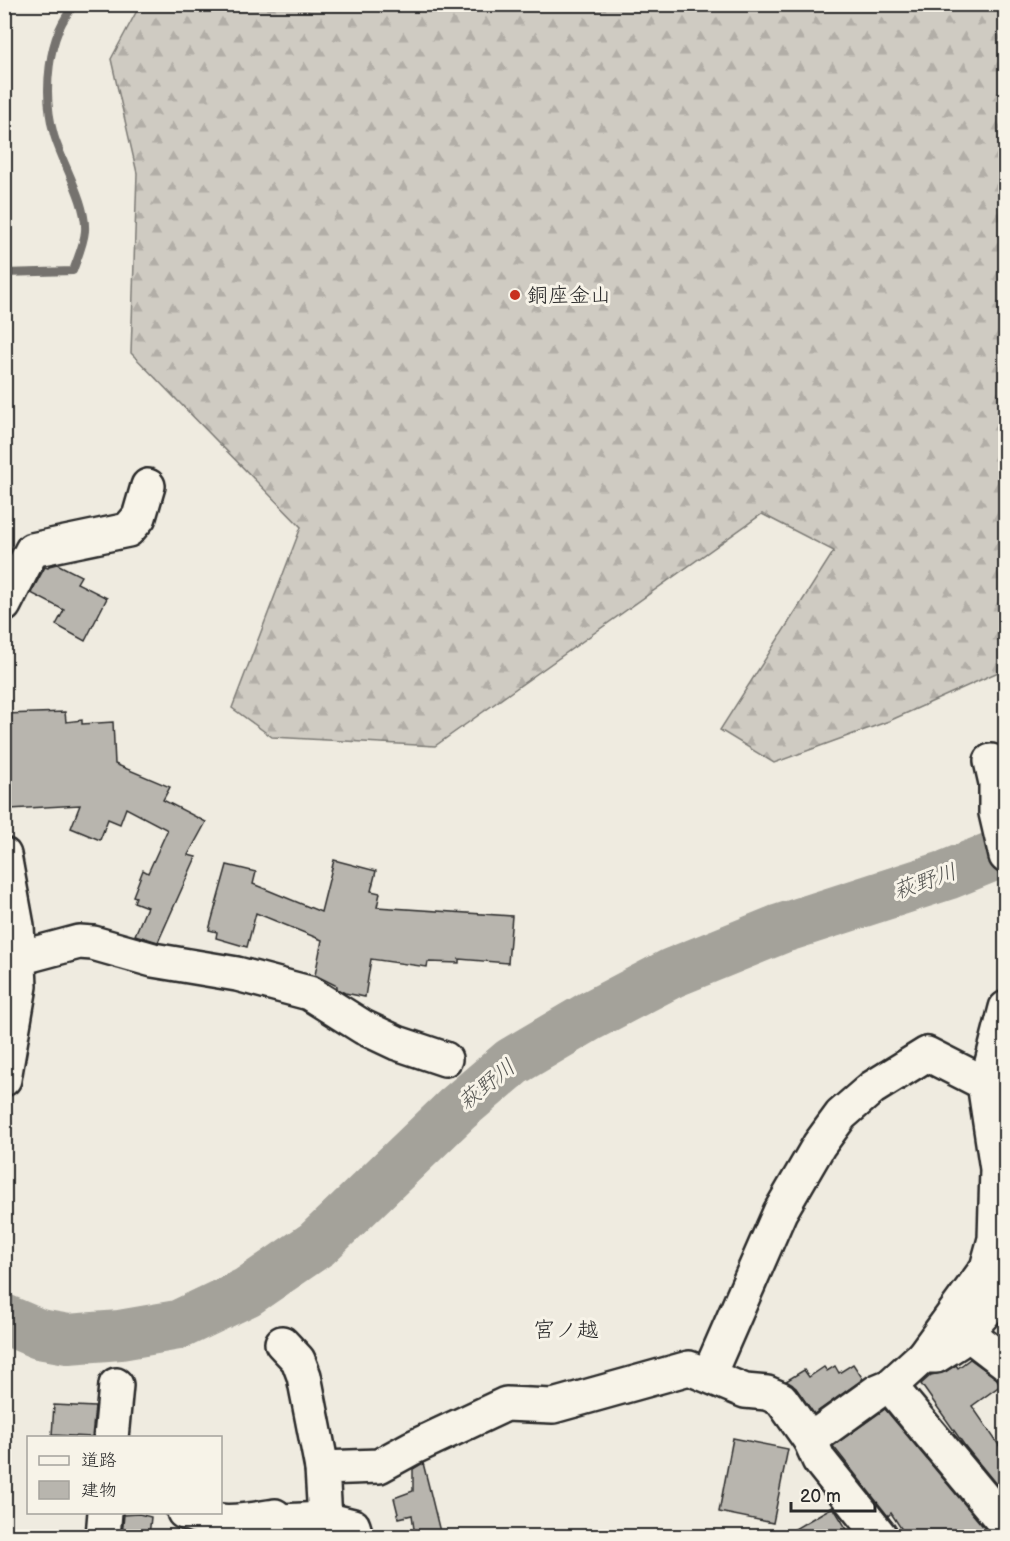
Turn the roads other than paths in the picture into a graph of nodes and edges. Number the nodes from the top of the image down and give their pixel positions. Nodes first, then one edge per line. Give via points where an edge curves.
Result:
1 (148, 486) dead end
2 (4, 605) edge
3 (991, 761) dead end
4 (4, 855) edge
5 (1005, 856) edge
6 (18, 957) junction
7 (1005, 1008) edge
8 (445, 1059) dead end
9 (4, 1079) edge
10 (984, 1083) junction
11 (1005, 1288) edge
12 (967, 1333) junction
13 (282, 1343) dead end
14 (923, 1356) junction
15 (1005, 1363) edge
16 (706, 1374) junction
17 (116, 1385) dead end
18 (890, 1386) junction
19 (111, 1436) edge
20 (810, 1440) junction
21 (322, 1468) junction
22 (105, 1514) edge
23 (188, 1514) edge
24 (325, 1519) junction
25 (1005, 1525) edge
26 (103, 1536) edge
27 (356, 1536) edge
28 (880, 1536) edge

1 - 2 street via 139,517 128,530 32,550
3 - 5 street
4 - 6 street via 17,926
6 - 8 street via 79,942 237,974 309,993 363,1027
6 - 9 street via 20,986
7 - 10 street
10 - 14 street via 997,1169 995,1239 987,1268
10 - 16 street via 927,1054 872,1088 841,1115 780,1212
11 - 12 street
12 - 14 street via 936,1356
12 - 15 street
13 - 21 street via 298,1360 304,1376
14 - 18 street
16 - 20 street via 745,1391 781,1399
16 - 21 street via 689,1368 553,1406 506,1404 379,1466
17 - 19 street
18 - 20 street
18 - 25 street
20 - 28 street via 819,1460
21 - 24 street
22 - 26 street
23 - 24 street via 230,1523 275,1516 280,1521
24 - 27 street via 353,1526

